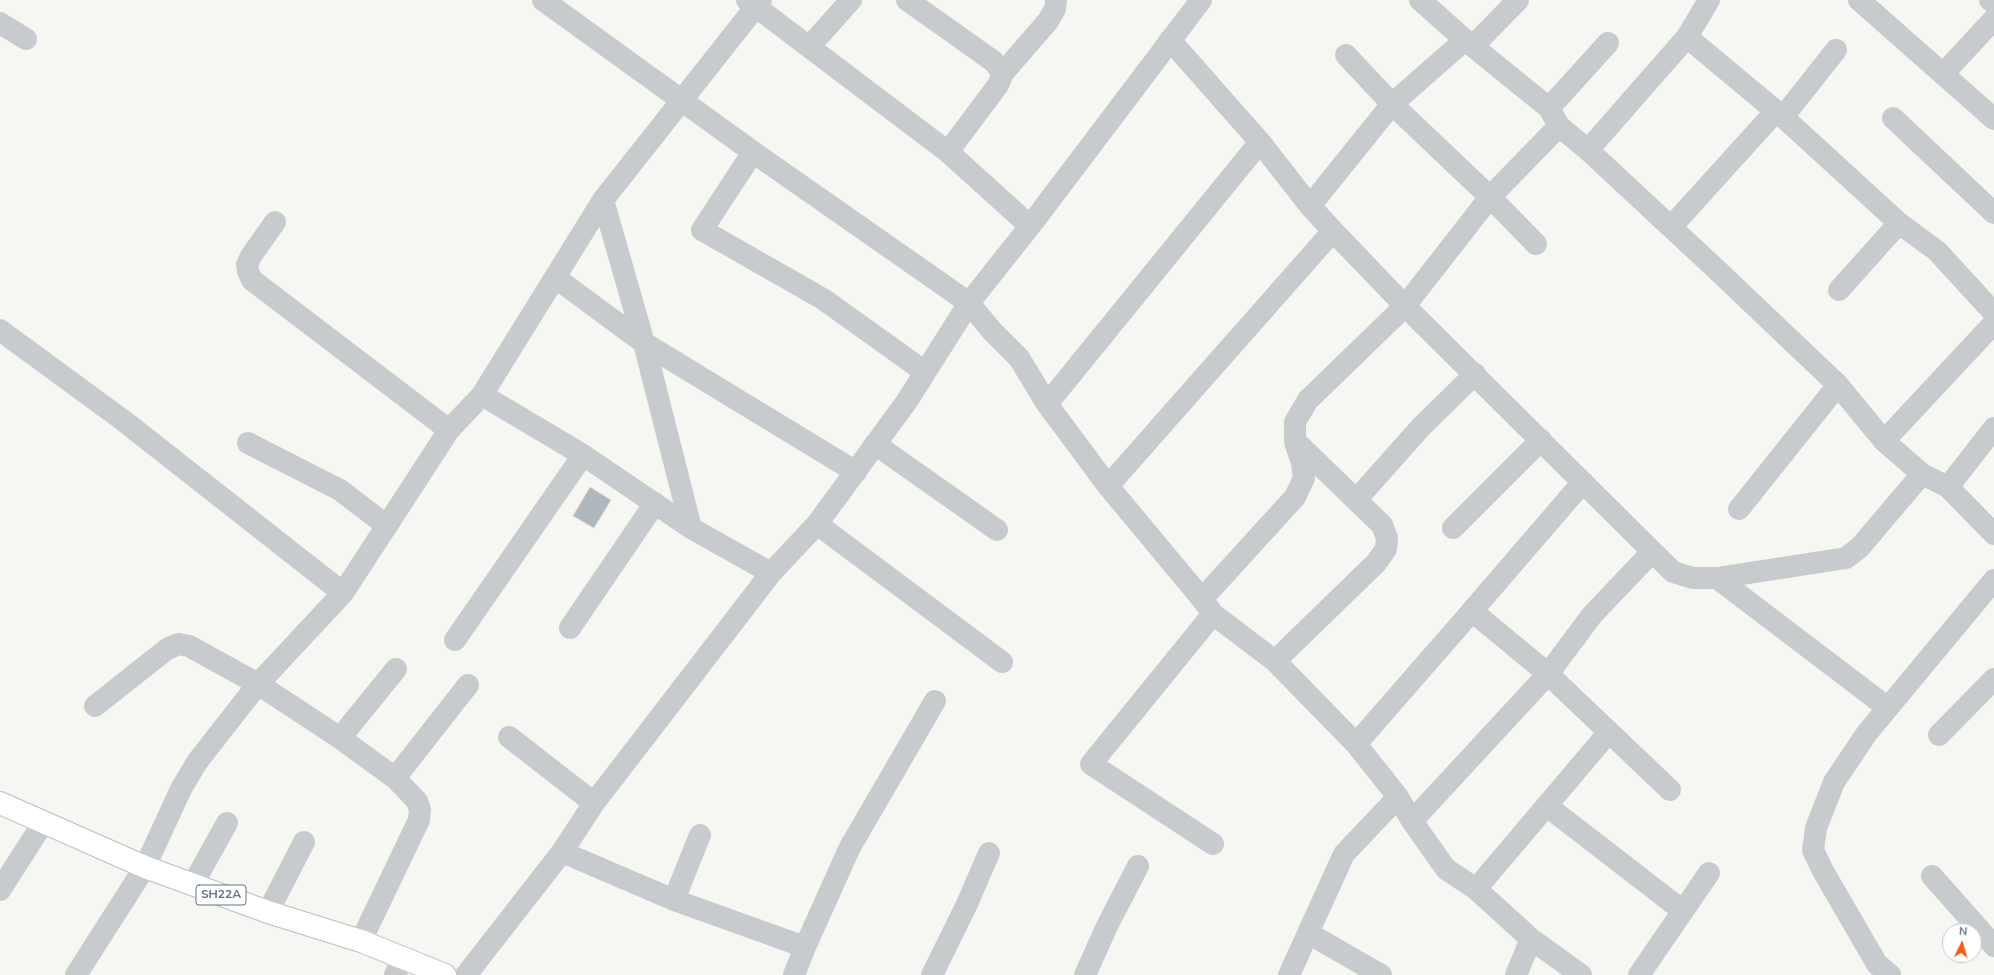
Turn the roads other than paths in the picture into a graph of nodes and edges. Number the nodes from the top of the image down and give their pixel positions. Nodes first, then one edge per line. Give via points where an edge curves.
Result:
1 (542, 0) edge
2 (851, 0) edge
3 (906, 0) edge
4 (1056, 0) edge
5 (1201, 0) edge
6 (1420, 0) edge
7 (1518, 0) edge
8 (1709, 0) edge
9 (1859, 0) edge
10 (1990, 0) edge
11 (755, 2) edge
12 (1994, 3) edge
13 (1994, 19) edge
14 (0, 23) edge
15 (1687, 37) junction
16 (26, 39) dead end
17 (1170, 40) junction
18 (1608, 42) dead end
19 (1469, 43) junction
20 (809, 47) junction
21 (1836, 50) dead end
22 (1346, 55) dead end
23 (1003, 73) junction
24 (1944, 73) junction
25 (683, 101) junction
26 (1392, 104) junction
27 (1780, 114) junction
28 (1554, 117) junction
29 (1893, 118) dead end
30 (1994, 119) edge
31 (1260, 142) junction
32 (1588, 150) junction
33 (753, 152) junction
34 (948, 152) junction
35 (1490, 197) junction
36 (603, 200) junction
37 (1310, 206) junction
38 (1994, 213) edge
39 (275, 222) dead end
40 (1899, 223) junction
41 (1030, 226) junction
42 (1671, 227) junction
43 (1333, 231) junction
44 (1536, 244) dead end
45 (556, 278) junction
46 (1839, 290) dead end
47 (968, 303) junction
48 (1405, 306) junction
49 (1994, 313) edge
50 (1994, 323) edge
51 (0, 330) edge
52 (644, 343) junction
53 (925, 372) junction
54 (1475, 374) junction
55 (1838, 386) junction
56 (482, 395) junction
57 (1047, 404) junction
58 (1994, 428) edge
59 (449, 430) junction
60 (1541, 440) junction
61 (1884, 441) junction
62 (1295, 442) junction
63 (248, 443) dead end
64 (875, 444) junction
65 (583, 455) junction
66 (856, 472) junction
67 (1922, 474) junction
68 (1583, 482) junction
69 (1108, 486) junction
70 (1948, 487) junction
71 (1356, 500) junction
72 (655, 503) junction
73 (1739, 509) dead end
74 (817, 524) junction
75 (387, 526) junction
76 (691, 528) junction
77 (1453, 528) dead end
78 (997, 530) dead end
79 (1994, 534) edge
80 (1652, 552) junction
81 (771, 572) junction
82 (1717, 578) junction
83 (1994, 580) edge
84 (343, 593) junction
85 (1207, 606) junction
86 (1472, 611) junction
87 (570, 628) dead end
88 (455, 640) dead end
89 (1275, 661) junction
90 (1002, 662) dead end
91 (396, 669) dead end
92 (1548, 674) junction
93 (1994, 679) edge
94 (258, 684) junction
95 (468, 685) dead end
96 (935, 701) dead end
97 (95, 706) dead end
98 (1888, 708) junction
99 (1608, 732) junction
100 (1938, 735) dead end
101 (509, 737) dead end
102 (340, 738) junction
103 (1356, 744) junction
104 (394, 778) junction
105 (1670, 790) dead end
106 (1398, 797) junction
107 (0, 803) edge
108 (594, 804) junction
109 (1547, 806) junction
110 (1412, 821) junction
111 (44, 823) junction
112 (227, 823) dead end
113 (700, 836) dead end
114 (304, 842) dead end
115 (1213, 844) dead end
116 (562, 852) junction
117 (989, 853) dead end
118 (1138, 866) dead end
119 (145, 867) junction
120 (1709, 873) dead end
121 (1932, 876) dead end
122 (193, 884) junction
123 (1476, 889) junction
124 (0, 890) edge
125 (674, 900) junction
126 (1683, 911) junction
127 (268, 912) junction
128 (1308, 933) junction
129 (1531, 939) junction
130 (361, 941) junction
131 (1994, 946) edge
132 (805, 947) junction
133 (399, 966) edge
134 (1878, 971) edge
135 (76, 975) edge
136 (445, 975) edge
137 (466, 975) edge
138 (794, 975) edge
139 (932, 975) edge
140 (1085, 975) edge
141 (1290, 975) edge
142 (1381, 975) edge
143 (1516, 975) edge
144 (1581, 975) edge
145 (1639, 975) edge

1 - 25 street
2 - 20 street
3 - 23 street via 993,61
4 - 23 street via 1055,9 1048,21
5 - 17 street
6 - 19 street
7 - 19 street
8 - 15 street
9 - 24 street
10 - 12 street
11 - 20 street
11 - 25 street
13 - 24 street
14 - 16 street
15 - 27 street
15 - 32 street
17 - 31 street
17 - 41 street
18 - 28 street
19 - 26 street
19 - 28 street
20 - 34 street
21 - 27 street
22 - 26 street
23 - 34 street via 998,85
24 - 30 street
25 - 33 street
25 - 36 street
26 - 35 street
26 - 37 street
27 - 40 street
27 - 42 street
28 - 32 street
28 - 35 street
29 - 38 street
31 - 37 street
31 - 57 street
32 - 42 street
33 - 47 street
33 - 53 street via 702,230 822,299
34 - 41 street
35 - 44 street
35 - 48 street
36 - 45 street
36 - 52 street
37 - 43 street
39 - 59 street via 250,256 247,265 252,280
40 - 46 street
40 - 49 street via 1937,251
41 - 47 street
42 - 55 street
43 - 48 street
43 - 69 street
45 - 52 street
45 - 56 street
47 - 53 street
47 - 57 street via 1019,358
48 - 54 street
48 - 62 street via 1308,400 1295,422
50 - 61 street
51 - 84 street via 124,421
52 - 66 street
52 - 76 street
53 - 64 street
54 - 60 street
54 - 71 street via 1422,427
55 - 61 street
55 - 73 street
56 - 59 street
56 - 65 street
57 - 69 street
58 - 70 street
59 - 75 street
60 - 68 street
60 - 77 street
61 - 67 street
62 - 71 street
62 - 85 street via 1304,478 1295,497
63 - 75 street via 340,490
64 - 66 street
64 - 78 street
65 - 72 street
65 - 88 street
66 - 74 street
67 - 70 street
67 - 82 street via 1860,547 1846,558
68 - 80 street
68 - 86 street
69 - 85 street
70 - 79 street
71 - 89 street via 1382,526 1387,538 1386,549 1376,563
72 - 76 street
72 - 87 street
74 - 81 street
74 - 90 street
75 - 84 street
76 - 81 street
80 - 82 street via 1673,572 1693,578
80 - 92 street via 1592,615
81 - 108 street
82 - 98 street
83 - 98 street
84 - 94 street
85 - 89 street
85 - 115 street via 1091,764
86 - 92 street
86 - 103 street
89 - 103 street
91 - 102 street
92 - 99 street
92 - 110 street
93 - 100 street
94 - 97 street via 190,646 179,644 168,649
94 - 102 street
94 - 119 street via 214,739 181,789
95 - 104 street
96 - 132 street via 850,847
98 - 134 street via 1834,782 1816,828 1813,850
99 - 105 street
99 - 109 street
101 - 108 street
102 - 104 street
103 - 106 street
104 - 130 street via 417,801 420,810 419,820
106 - 110 street
106 - 128 street via 1344,854
107 - 111 main road, SH22A
108 - 116 street
109 - 123 street
109 - 126 street
110 - 123 street via 1446,869
111 - 119 main road, SH22A
111 - 124 street
112 - 122 street
113 - 125 street
114 - 127 street
116 - 125 street
116 - 137 street
117 - 139 street
118 - 140 street
119 - 122 main road, SH22A
119 - 135 street
120 - 126 street
121 - 131 street
122 - 127 main road, SH22A
123 - 129 street
125 - 132 street
126 - 145 street
127 - 130 main road, SH22A
128 - 141 street
128 - 142 street
129 - 143 street
129 - 144 street
130 - 133 main road, SH22A
132 - 138 street
133 - 136 main road, SH22A

